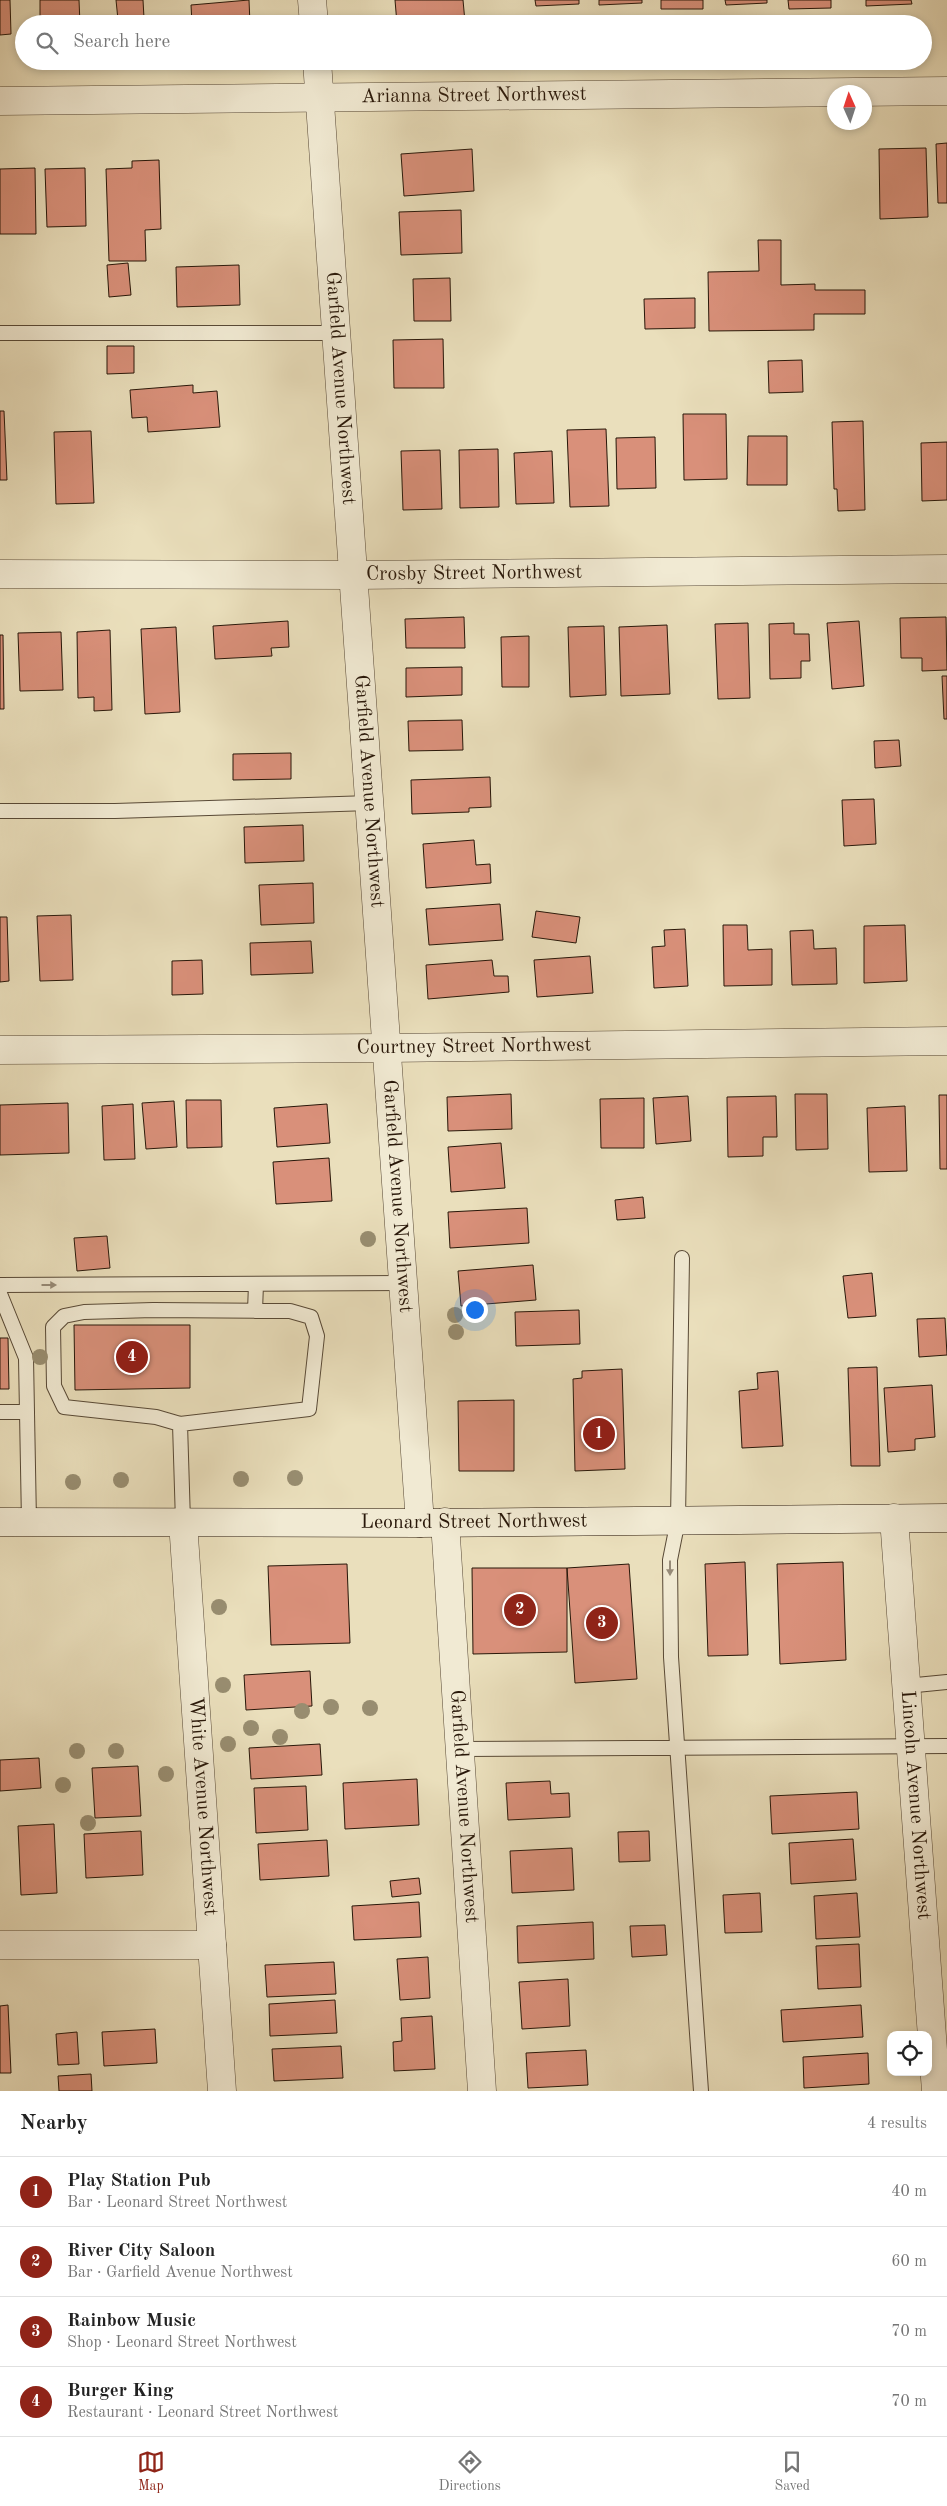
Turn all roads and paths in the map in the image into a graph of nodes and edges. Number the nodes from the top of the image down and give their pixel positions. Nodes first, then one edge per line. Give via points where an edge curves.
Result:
1 (312, 0) edge
2 (313, 15) edge
3 (318, 70) edge
4 (947, 91) edge
5 (319, 96) junction
6 (0, 101) edge
7 (0, 332) edge
8 (336, 333) junction
9 (947, 569) edge
10 (0, 574) edge
11 (353, 575) junction
12 (370, 803) junction
13 (0, 811) edge
14 (947, 1041) edge
15 (387, 1048) junction
16 (0, 1050) edge
17 (682, 1258) dead end
18 (404, 1283) junction
19 (256, 1284) junction
20 (0, 1285) edge
21 (0, 1294) edge
22 (255, 1311) junction
23 (0, 1412) edge
24 (27, 1412) junction
25 (180, 1424) junction
26 (894, 1518) junction
27 (947, 1518) edge
28 (678, 1520) junction
29 (0, 1522) edge
30 (28, 1522) junction
31 (183, 1522) junction
32 (433, 1523) junction
33 (947, 1682) edge
34 (906, 1686) junction
35 (910, 1746) junction
36 (947, 1746) edge
37 (460, 1749) junction
38 (677, 1749) junction
39 (0, 1945) edge
40 (212, 1945) junction
41 (222, 2091) edge
42 (482, 2091) edge
43 (701, 2091) edge
44 (936, 2091) edge

1 - 2 street
3 - 5 street, Garfield Avenue Northwest
4 - 5 street, Arianna Street Northwest
5 - 6 street, Arianna Street Northwest
5 - 8 street, Garfield Avenue Northwest
7 - 8 lane
8 - 11 street, Garfield Avenue Northwest
9 - 11 street, Crosby Street Northwest
10 - 11 street, Crosby Street Northwest
11 - 12 street, Garfield Avenue Northwest
12 - 13 lane
12 - 15 street, Garfield Avenue Northwest
14 - 15 street, Courtney Street Northwest
15 - 16 street, Courtney Street Northwest
15 - 18 street, Garfield Avenue Northwest
17 - 28 lane
18 - 19 lane
18 - 32 street, Garfield Avenue Northwest
20 -> 19 lane
19 - 22 lane
21 - 24 lane via 26,1358
22 - 25 lane via 290,1311 311,1317 317,1336 309,1409
22 - 25 lane via 84,1312 64,1316 53,1327 54,1386 64,1407 156,1417
23 - 24 lane
24 - 30 lane
25 - 31 lane
26 - 27 street, Leonard Street Northwest
26 - 28 street, Leonard Street Northwest
26 - 34 street, Lincoln Avenue Northwest
28 - 32 street, Leonard Street Northwest
28 -> 38 lane via 670,1560 671,1657
29 - 30 street, Leonard Street Northwest
30 - 31 street, Leonard Street Northwest
31 - 32 street, Leonard Street Northwest
31 - 40 street, White Avenue Northwest
32 - 37 street, Garfield Avenue Northwest
33 - 34 lane
34 - 35 street, Lincoln Avenue Northwest
35 - 36 lane
35 - 38 lane
35 - 44 street, Lincoln Avenue Northwest
37 - 38 lane
37 - 42 street, Garfield Avenue Northwest
38 - 43 lane
39 - 40 street
40 - 41 street, White Avenue Northwest

